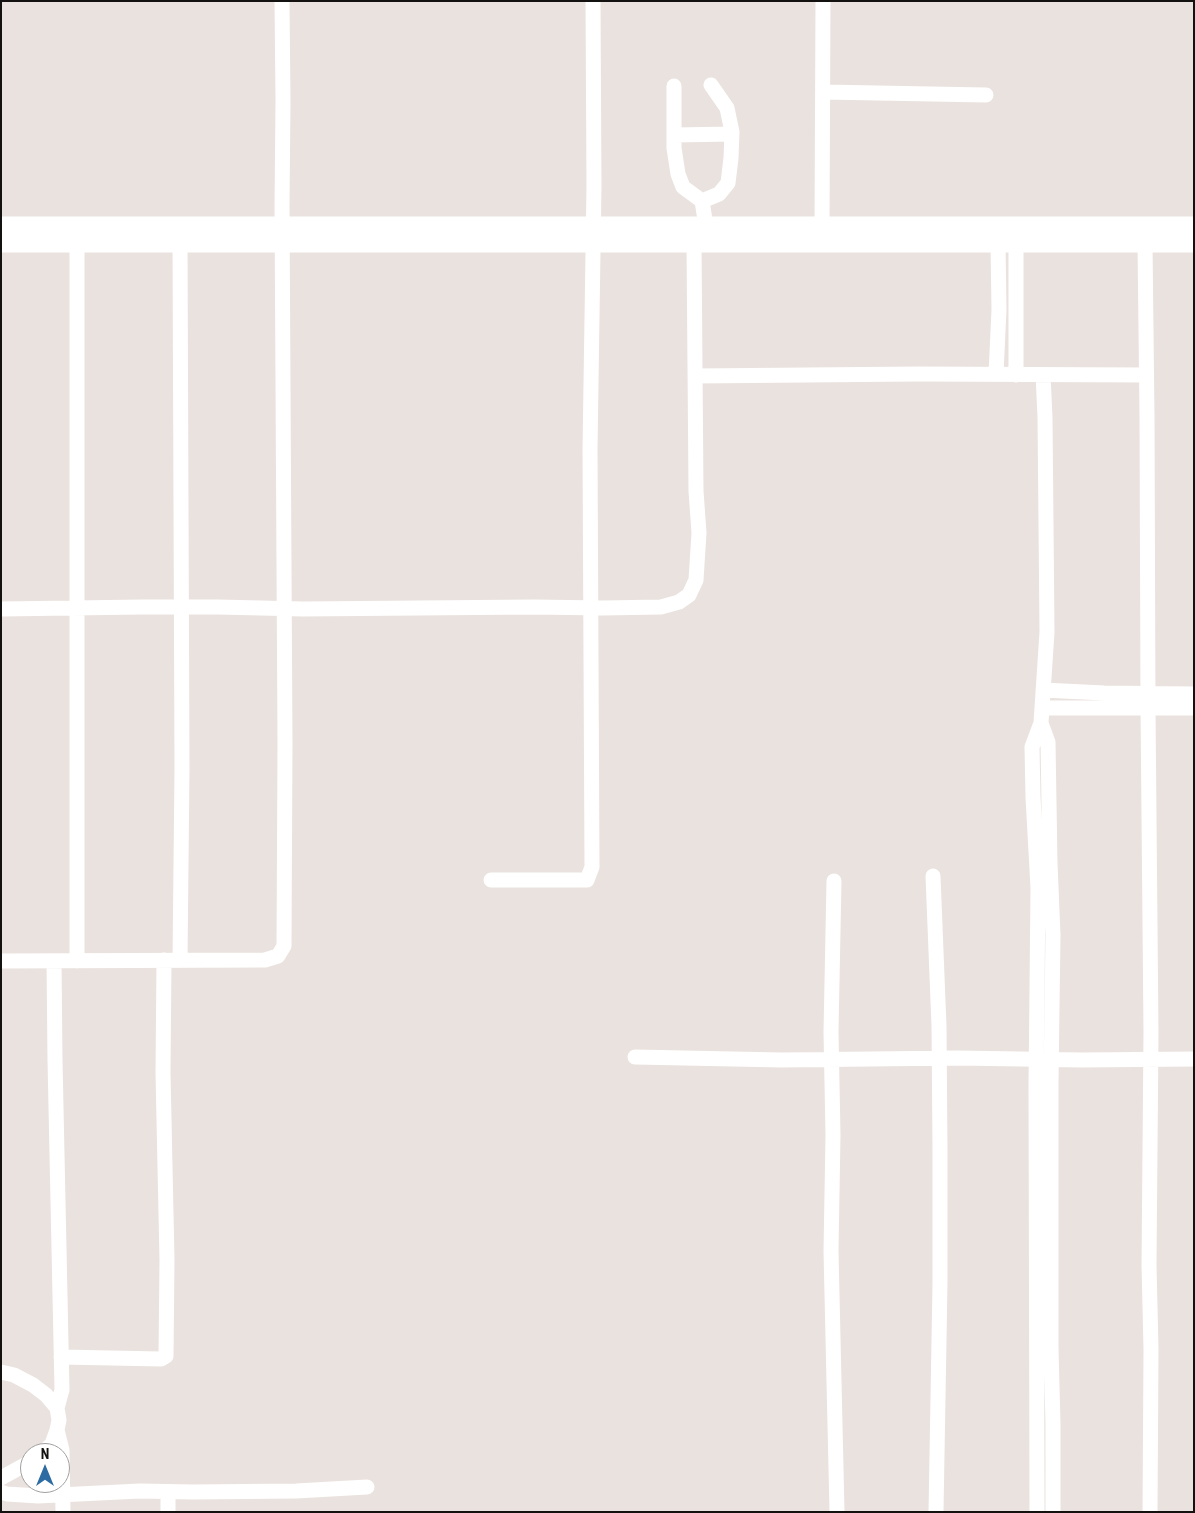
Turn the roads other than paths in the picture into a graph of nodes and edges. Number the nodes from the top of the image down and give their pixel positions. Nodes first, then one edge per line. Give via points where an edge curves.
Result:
1 (282, 1) edge
2 (593, 1) edge
3 (823, 1) edge
4 (674, 86) dead end
5 (710, 86) dead end
6 (823, 92) junction
7 (986, 95) dead end
8 (732, 134) junction
9 (674, 135) junction
10 (702, 201) junction
11 (1, 226) edge
12 (706, 226) junction
13 (822, 226) junction
14 (1194, 226) edge
15 (282, 235) junction
16 (593, 235) junction
17 (1, 243) edge
18 (77, 243) junction
19 (180, 243) junction
20 (694, 243) junction
21 (1007, 243) junction
22 (1145, 243) junction
23 (1194, 243) edge
24 (996, 374) junction
25 (1016, 375) junction
26 (1043, 375) junction
27 (1146, 375) junction
28 (695, 376) junction
29 (181, 607) junction
30 (76, 608) junction
31 (590, 608) junction
32 (1, 609) edge
33 (284, 609) junction
34 (1043, 690) junction
35 (1194, 694) edge
36 (1148, 701) junction
37 (1194, 708) edge
38 (1042, 715) junction
39 (933, 876) dead end
40 (491, 880) dead end
41 (834, 881) dead end
42 (164, 960) junction
43 (180, 960) junction
44 (1, 961) edge
45 (54, 961) junction
46 (77, 961) junction
47 (635, 1057) dead end
48 (940, 1058) junction
49 (1036, 1059) junction
50 (1194, 1059) edge
51 (832, 1060) junction
52 (1052, 1060) junction
53 (1151, 1060) junction
54 (61, 1357) junction
55 (1, 1372) edge
56 (57, 1408) junction
57 (58, 1430) junction
58 (52, 1443) edge
59 (20, 1468) edge
60 (1, 1478) edge
61 (367, 1488) dead end
62 (1, 1492) edge
63 (168, 1492) junction
64 (63, 1495) junction
65 (63, 1512) edge
66 (168, 1512) edge
67 (836, 1512) edge
68 (936, 1512) edge
69 (1037, 1512) edge
70 (1053, 1512) edge
71 (1150, 1512) edge

1 - 15 street
2 - 16 street
3 - 6 street
4 - 9 street
5 - 8 street via 727,108
6 - 7 street
6 - 13 street
8 - 9 street
8 - 10 street via 728,183 719,194
9 - 10 street via 678,174 683,187
10 - 12 street
11 - 15 street
12 - 13 street
12 - 16 street
13 - 14 street
15 - 16 street
15 - 19 street
15 - 33 street
16 - 20 street
16 - 31 street
17 - 18 street
18 - 19 street
18 - 30 street
19 - 29 street
20 - 21 street
20 - 28 street
21 - 22 street
21 - 24 street
21 - 25 street
22 - 23 street
22 - 27 street
24 - 25 street
24 - 28 street
25 - 26 street
26 - 27 street
26 - 34 street via 1047,632
27 - 36 street
28 - 31 street via 699,534 696,580 689,595 661,607
29 - 30 street
29 - 33 street
29 - 43 street
30 - 32 street
30 - 46 street
31 - 33 street
31 - 40 street via 592,867 587,880
33 - 43 street via 284,946 278,956 265,960
34 - 36 street
34 - 38 street
35 - 36 street
36 - 37 street
36 - 38 street
36 - 53 street
38 - 49 street via 1032,746 1038,897
38 - 52 street via 1048,742 1054,935
39 - 48 street
41 - 51 street
42 - 43 street
42 - 46 street
42 - 54 street via 166,1356 161,1359
44 - 45 street
45 - 46 street
45 - 54 street
47 - 51 street
48 - 49 street
48 - 51 street
48 - 68 street
49 - 52 street
49 - 69 street
50 - 53 street
51 - 67 street via 831,1251
52 - 53 street
52 - 70 street
53 - 71 street
54 - 56 street via 62,1390
55 - 56 street via 33,1385
56 - 57 street
57 - 58 street
57 - 64 street
59 - 60 street
61 - 63 street
62 - 64 street
63 - 64 street
63 - 66 street
64 - 65 street

